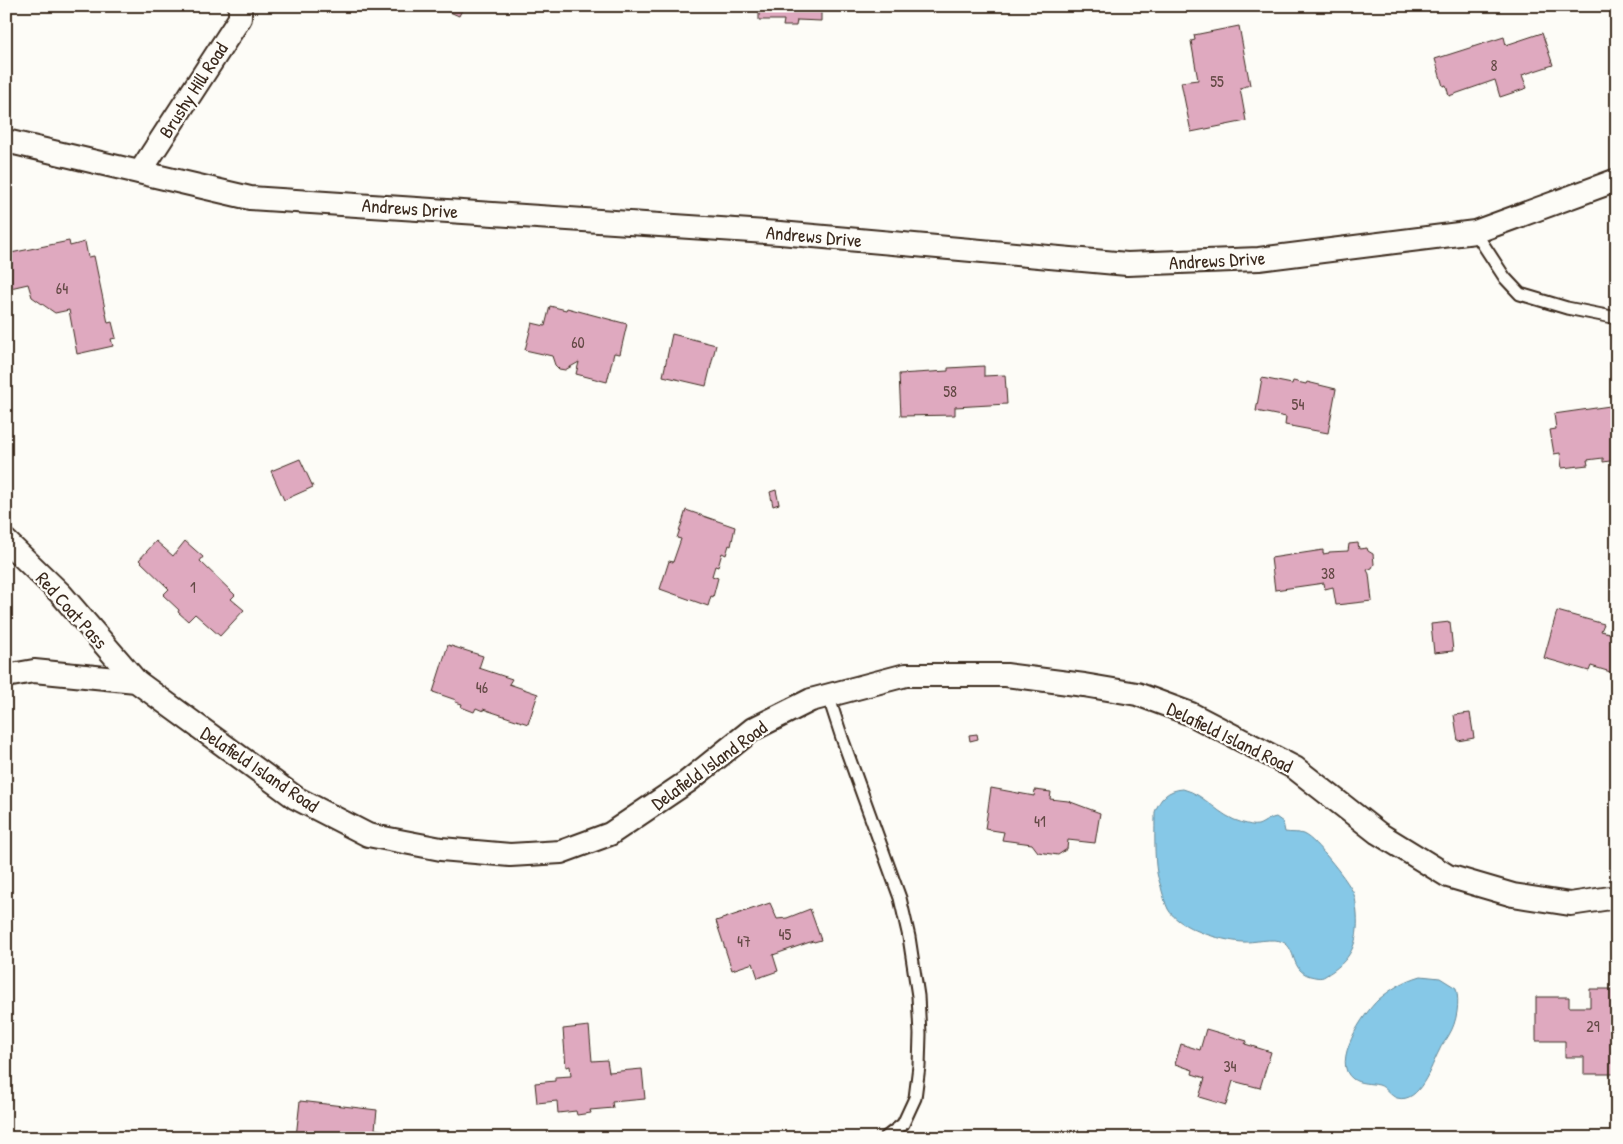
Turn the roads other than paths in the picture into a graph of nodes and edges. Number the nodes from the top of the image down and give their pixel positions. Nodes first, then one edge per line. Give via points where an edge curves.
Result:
1 (240, 6) edge
2 (6, 141) edge
3 (140, 172) junction
4 (1617, 180) edge
5 (1475, 232) junction
6 (1617, 318) edge
7 (6, 540) edge
8 (6, 676) edge
9 (136, 682) junction
10 (828, 695) junction
11 (1617, 897) edge
12 (885, 1138) edge

1 - 3 street, Brushy Hill Road via 240,18
2 - 3 street, Andrews Drive
3 - 5 street, Andrews Drive via 250,198 780,233 1127,264 1259,259
4 - 5 street, Andrews Drive
5 - 6 lane via 1505,278 1520,294
7 - 9 street, Red Coat Pass via 61,594
8 - 9 street, Delafield Island Road via 34,671
9 - 10 street, Delafield Island Road via 296,798 368,834 441,849 510,855 561,852 610,834 687,782 753,728
10 - 11 street, Delafield Island Road via 906,675 1006,675 1137,694 1191,714 1295,768 1378,833 1448,876 1513,894 1570,904
10 - 12 lane via 900,898 910,937 916,983 920,1034 915,1098 903,1124

